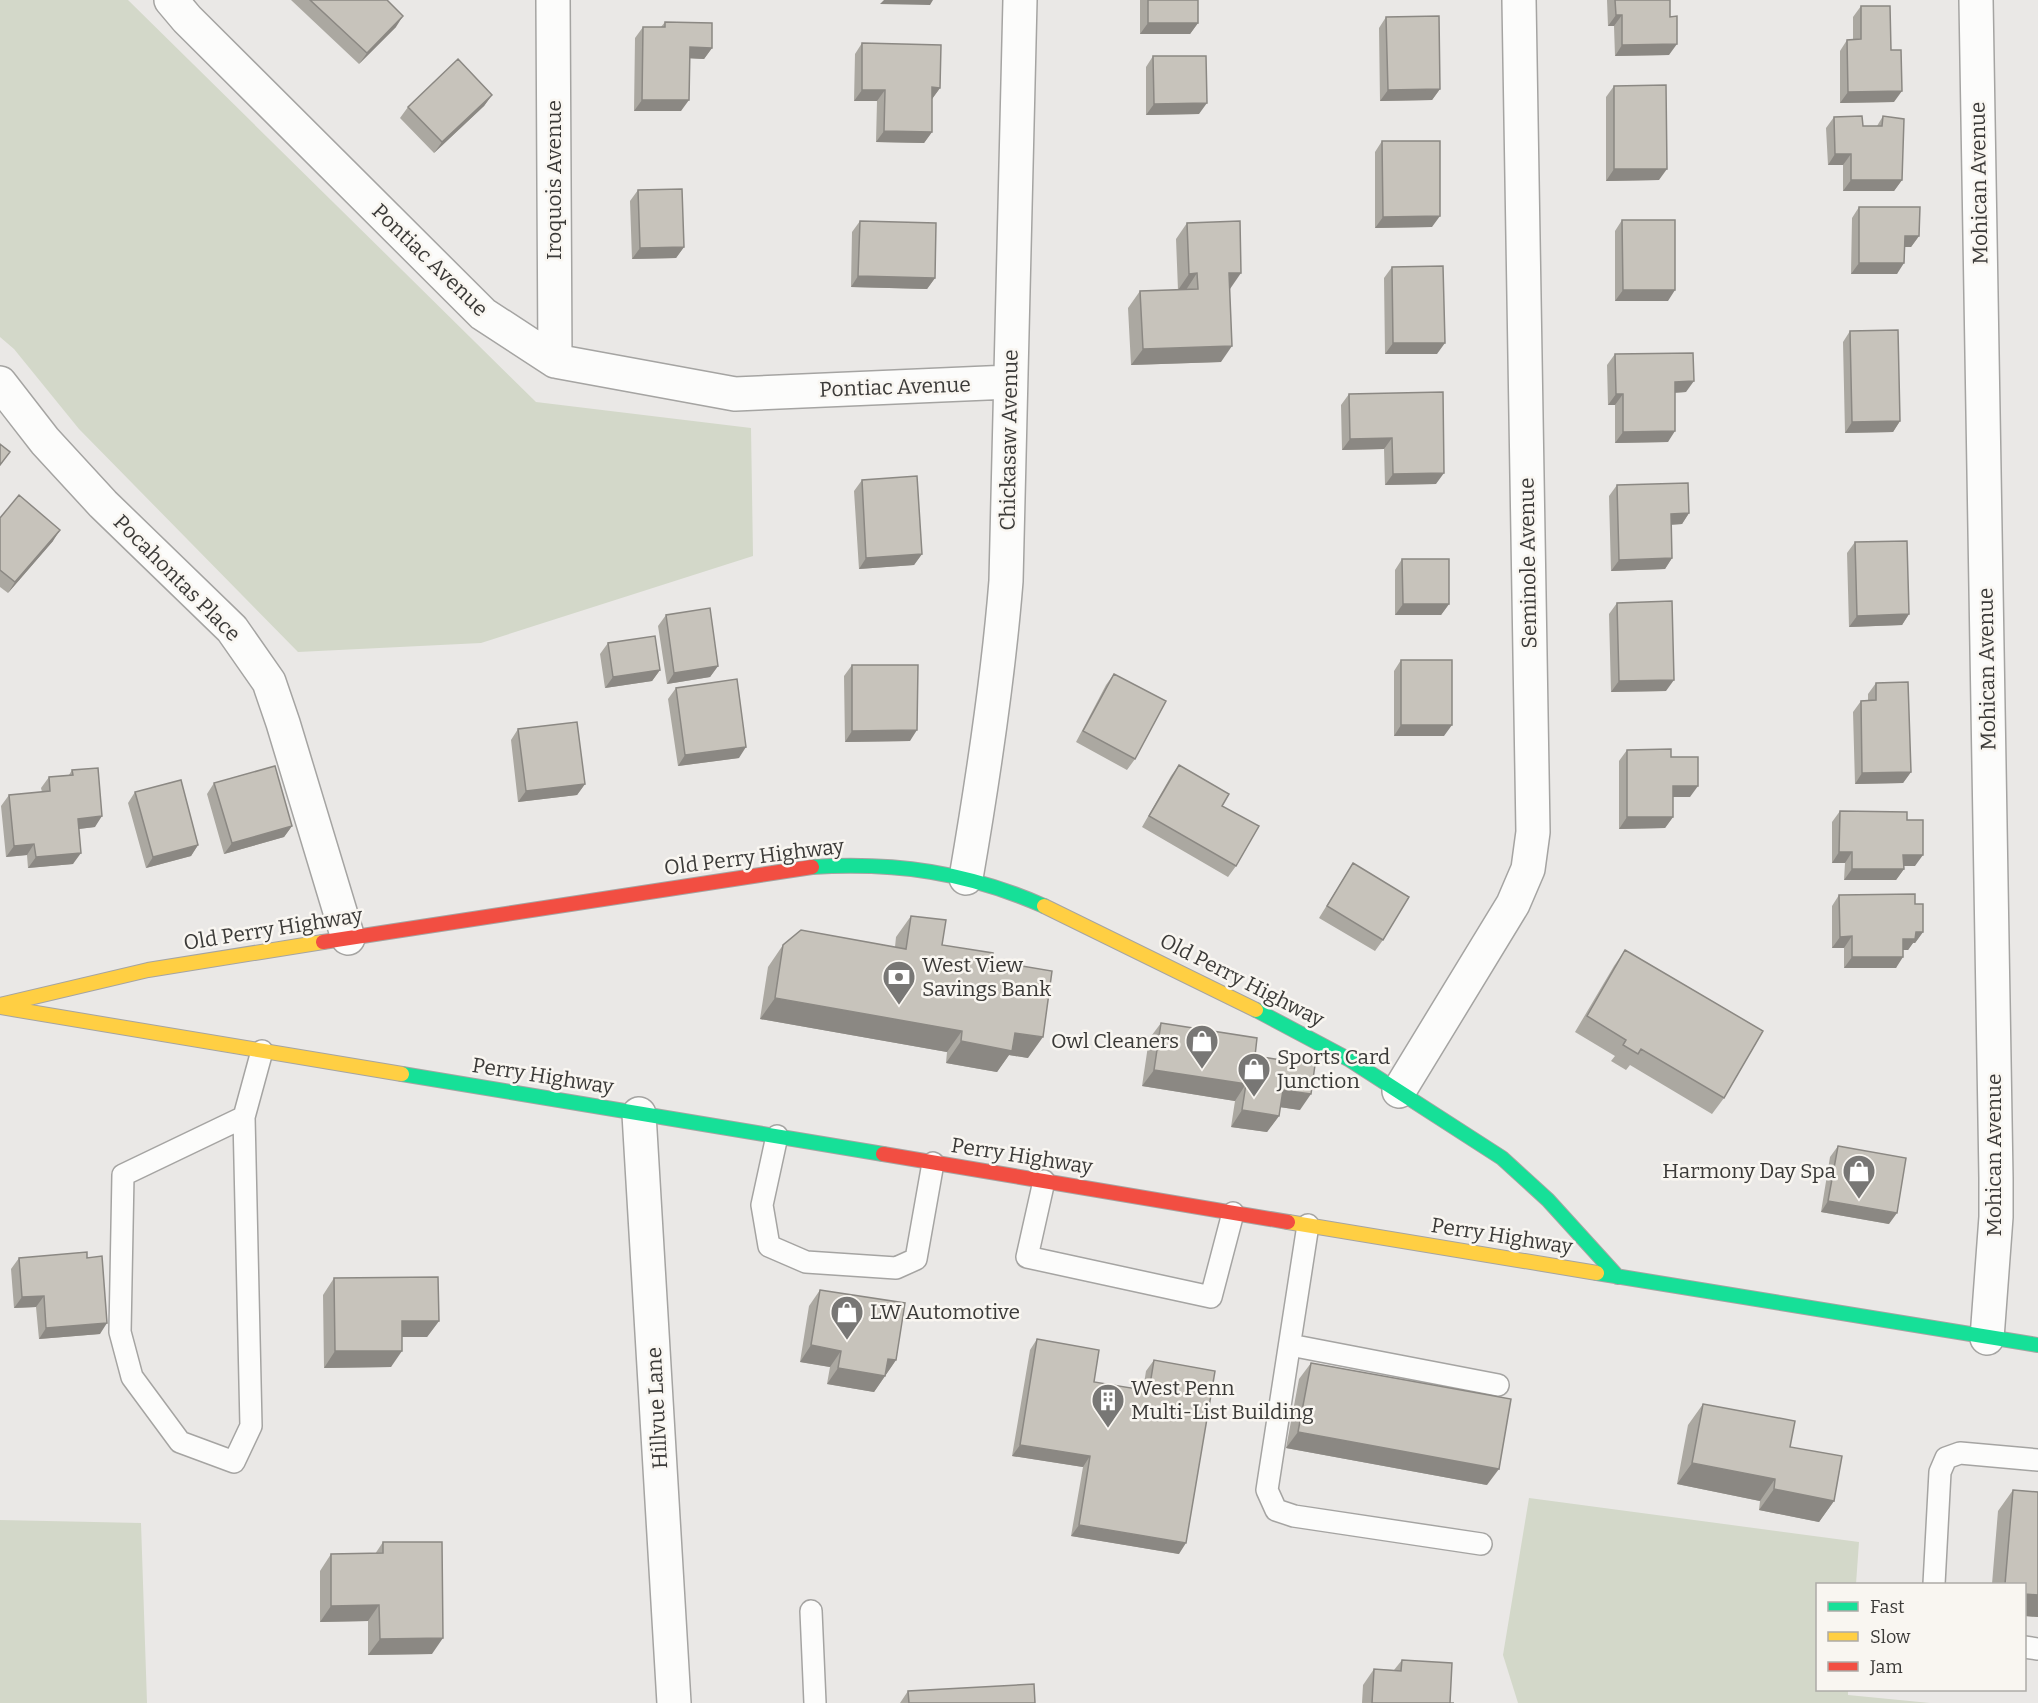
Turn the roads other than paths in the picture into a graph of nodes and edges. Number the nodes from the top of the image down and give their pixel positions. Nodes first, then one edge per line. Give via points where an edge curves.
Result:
1 (171, 0) edge
2 (553, 0) edge
3 (1020, 0) edge
4 (1519, 0) edge
5 (1976, 0) edge
6 (555, 361) junction
7 (1010, 382) junction
8 (0, 383) edge
9 (966, 878) junction
10 (348, 938) junction
11 (0, 1006) edge
12 (262, 1051) junction
13 (1399, 1091) junction
14 (639, 1114) junction
15 (244, 1117) junction
16 (777, 1136) junction
17 (933, 1163) junction
18 (1044, 1181) junction
19 (1233, 1213) junction
20 (1308, 1225) junction
21 (1618, 1277) junction
22 (1987, 1338) junction
23 (1290, 1345) junction
24 (2038, 1345) edge
25 (1498, 1385) dead end
26 (2038, 1460) edge
27 (1481, 1544) dead end
28 (1934, 1583) edge
29 (811, 1611) dead end
30 (674, 1703) edge
31 (815, 1703) edge

1 - 6 street, Pontiac Avenue via 483,314
2 - 6 street, Iroquois Avenue
3 - 7 street, Chickasaw Avenue
4 - 13 street, Seminole Avenue via 1531,850 1528,869 1513,904
5 - 22 street, Mohican Avenue via 1996,1178
6 - 7 street, Pontiac Avenue via 735,394
7 - 9 street, Chickasaw Avenue via 1002,637
8 - 10 street, Pocahontas Place via 45,441 103,504 232,629 269,682
9 - 10 main road, Old Perry Highway via 887,866 820,866
9 - 13 main road, Old Perry Highway via 1055,911 1248,1005
10 - 11 main road, Old Perry Highway via 148,970
11 - 12 main road, Perry Highway
12 - 14 main road, Perry Highway
12 - 15 lane
13 - 21 main road, Old Perry Highway via 1522,1173
14 - 16 main road, Perry Highway
14 - 30 street, Hillvue Lane
15 - 15 lane via 251,1426 234,1462 180,1442 132,1377 120,1332 123,1175
16 - 17 main road, Perry Highway
16 - 17 lane via 762,1205 769,1246 806,1262 896,1268 916,1260
17 - 18 main road, Perry Highway
18 - 19 main road, Perry Highway
18 - 19 lane via 1028,1257 1210,1297
19 - 20 main road, Perry Highway
20 - 21 main road, Perry Highway
20 - 23 lane
21 - 22 main road, Perry Highway
22 - 24 main road, Perry Highway
23 - 25 lane
23 - 27 lane via 1268,1490 1276,1510
26 - 28 lane via 1960,1453 1946,1458 1940,1472
29 - 31 lane

